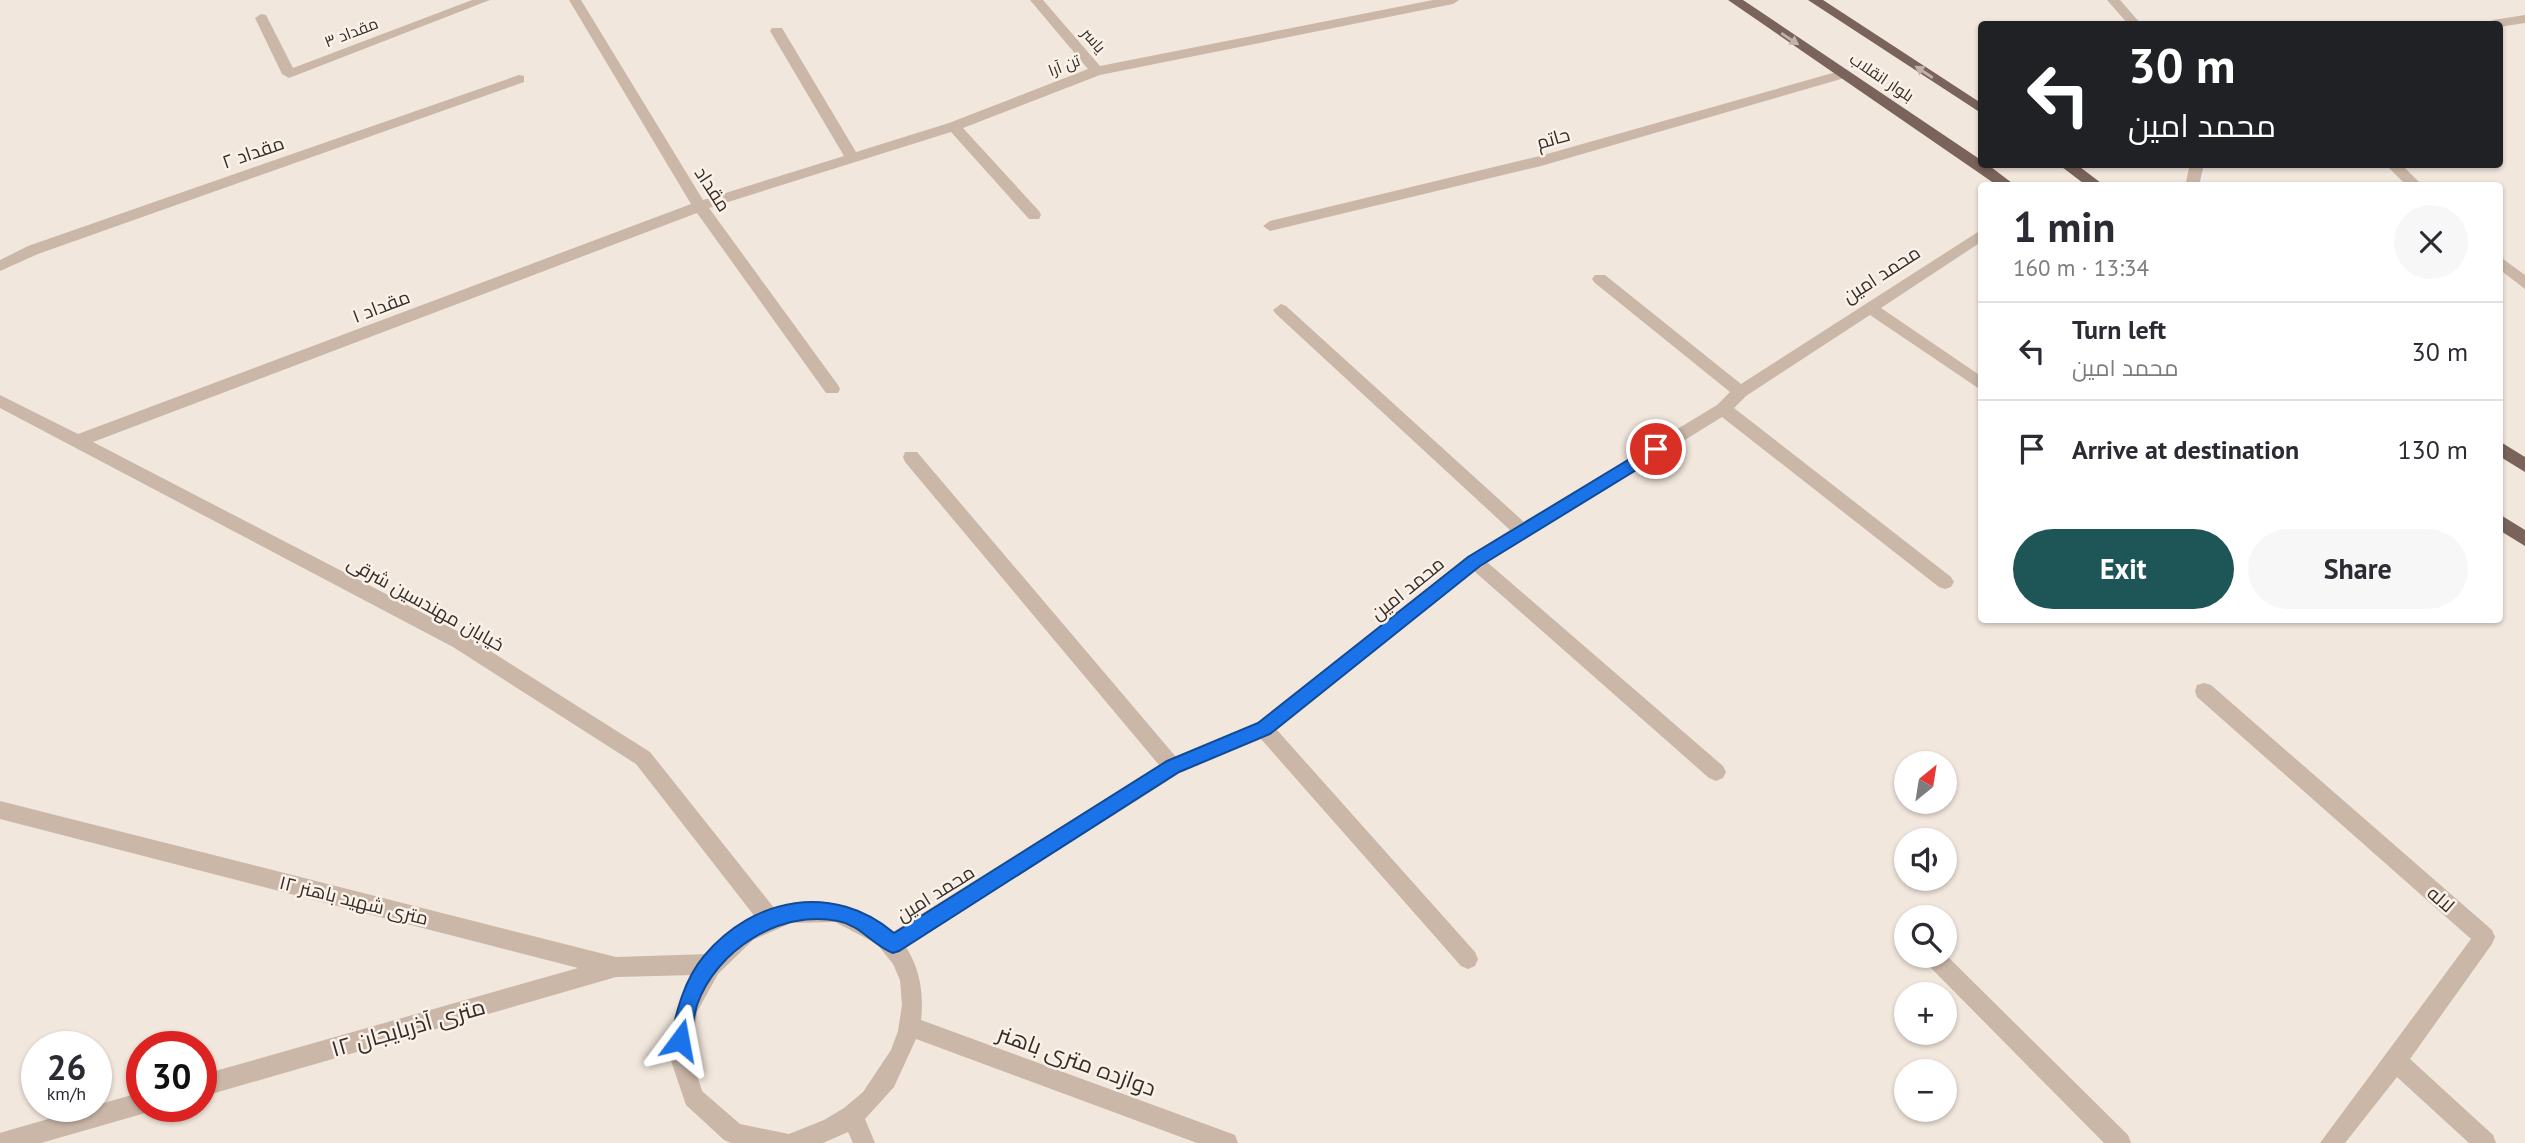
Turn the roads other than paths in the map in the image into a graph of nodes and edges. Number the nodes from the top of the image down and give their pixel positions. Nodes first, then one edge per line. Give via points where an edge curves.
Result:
1 (484, 0) edge
2 (575, 0) edge
3 (1036, 0) edge
4 (1453, 0) edge
5 (1734, 0) edge
6 (1814, 0) edge
7 (2113, 0) edge
8 (261, 18) dead end
9 (2525, 19) edge
10 (2132, 21) edge
11 (2503, 22) edge
12 (777, 32) dead end
13 (1097, 71) junction
14 (1843, 74) junction
15 (519, 79) dead end
16 (1978, 107) edge
17 (954, 126) junction
18 (852, 158) junction
19 (1978, 165) edge
20 (1982, 168) edge
21 (2071, 168) edge
22 (2396, 168) edge
23 (2003, 182) edge
24 (2092, 182) edge
25 (2412, 182) edge
26 (700, 206) junction
27 (1034, 215) dead end
28 (1270, 226) dead end
29 (1978, 237) edge
30 (2503, 265) edge
31 (0, 266) edge
32 (1600, 279) dead end
33 (2525, 284) edge
34 (1869, 307) junction
35 (1281, 310) dead end
36 (1978, 382) edge
37 (832, 389) dead end
38 (1740, 391) junction
39 (0, 401) edge
40 (1723, 409) junction
41 (77, 441) junction
42 (2503, 451) edge
43 (911, 457) dead end
44 (2525, 465) edge
45 (2503, 524) edge
46 (1522, 531) junction
47 (2525, 539) edge
48 (1474, 561) junction
49 (1945, 582) dead end
50 (2204, 691) dead end
51 (1264, 729) junction
52 (1173, 767) junction
53 (1716, 772) dead end
54 (0, 810) edge
55 (770, 919) junction
56 (893, 944) junction
57 (1468, 959) dead end
58 (710, 964) junction
59 (615, 968) junction
60 (1945, 968) edge
61 (909, 1027) junction
62 (2396, 1061) junction
63 (217, 1081) edge
64 (126, 1108) edge
65 (852, 1116) junction
66 (3, 1143) edge
67 (783, 1143) edge
68 (795, 1143) edge
69 (864, 1143) edge
70 (1227, 1143) edge
71 (2120, 1143) edge
72 (2331, 1143) edge
73 (2485, 1143) edge

1 - 8 street, مقداد ۳ via 289,74
2 - 26 street, مقداد
3 - 13 street, یاسر
4 - 13 street, تن آرا
5 -> 14 main road, بلوار انقلاب
16 -> 6 main road, بلوار انقلاب
7 - 10 street
9 - 11 street
12 - 18 street
13 - 17 street, تن آرا
14 - 19 main road, بلوار انقلاب
14 - 28 street, حاتم via 1541,161
15 - 31 street, مقداد ۲ via 33,250
17 - 18 street, تن آرا
17 - 27 street
18 - 26 street, تن آرا
20 - 23 main road, بلوار انقلاب
21 - 24 main road
22 - 25 street
26 - 37 street, مقداد
26 - 41 street, مقداد ۱
29 - 34 street, محمد امین
30 - 33 street
32 - 38 street
34 - 36 street
34 - 38 street, محمد امین
35 - 46 street
38 - 40 street, محمد امین
39 - 41 street, خیابان مهندسین شرقی
40 - 46 street, محمد امین
40 - 49 street
41 - 55 street, خیابان مهندسین شرقی via 459,642 643,758
42 - 44 main road
43 - 52 street
45 - 47 main road
46 - 48 street, محمد امین
48 - 51 street, محمد امین
48 - 53 street
50 - 62 street, لاله via 2485,937
51 - 52 street, محمد امین
51 - 57 street
52 - 56 street, محمد امین
54 - 59 street, ۱۲ متری شهید باهنر
55 - 56 street via 804,910 838,912 868,923
55 - 58 street via 737,937
56 - 61 street via 907,973 913,1007
58 - 59 street, ۱۲ متری شهید باهنر
58 - 67 street via 689,1000 680,1040 684,1078 703,1112 733,1133
59 - 63 street, ۱۲ متری آذربایجان
60 - 71 street
61 - 65 street via 905,1047 884,1084
61 - 70 street, دوازده متری باهنر
62 - 72 street, لاله
62 - 73 street
64 - 66 street
65 - 68 street
65 - 69 street

